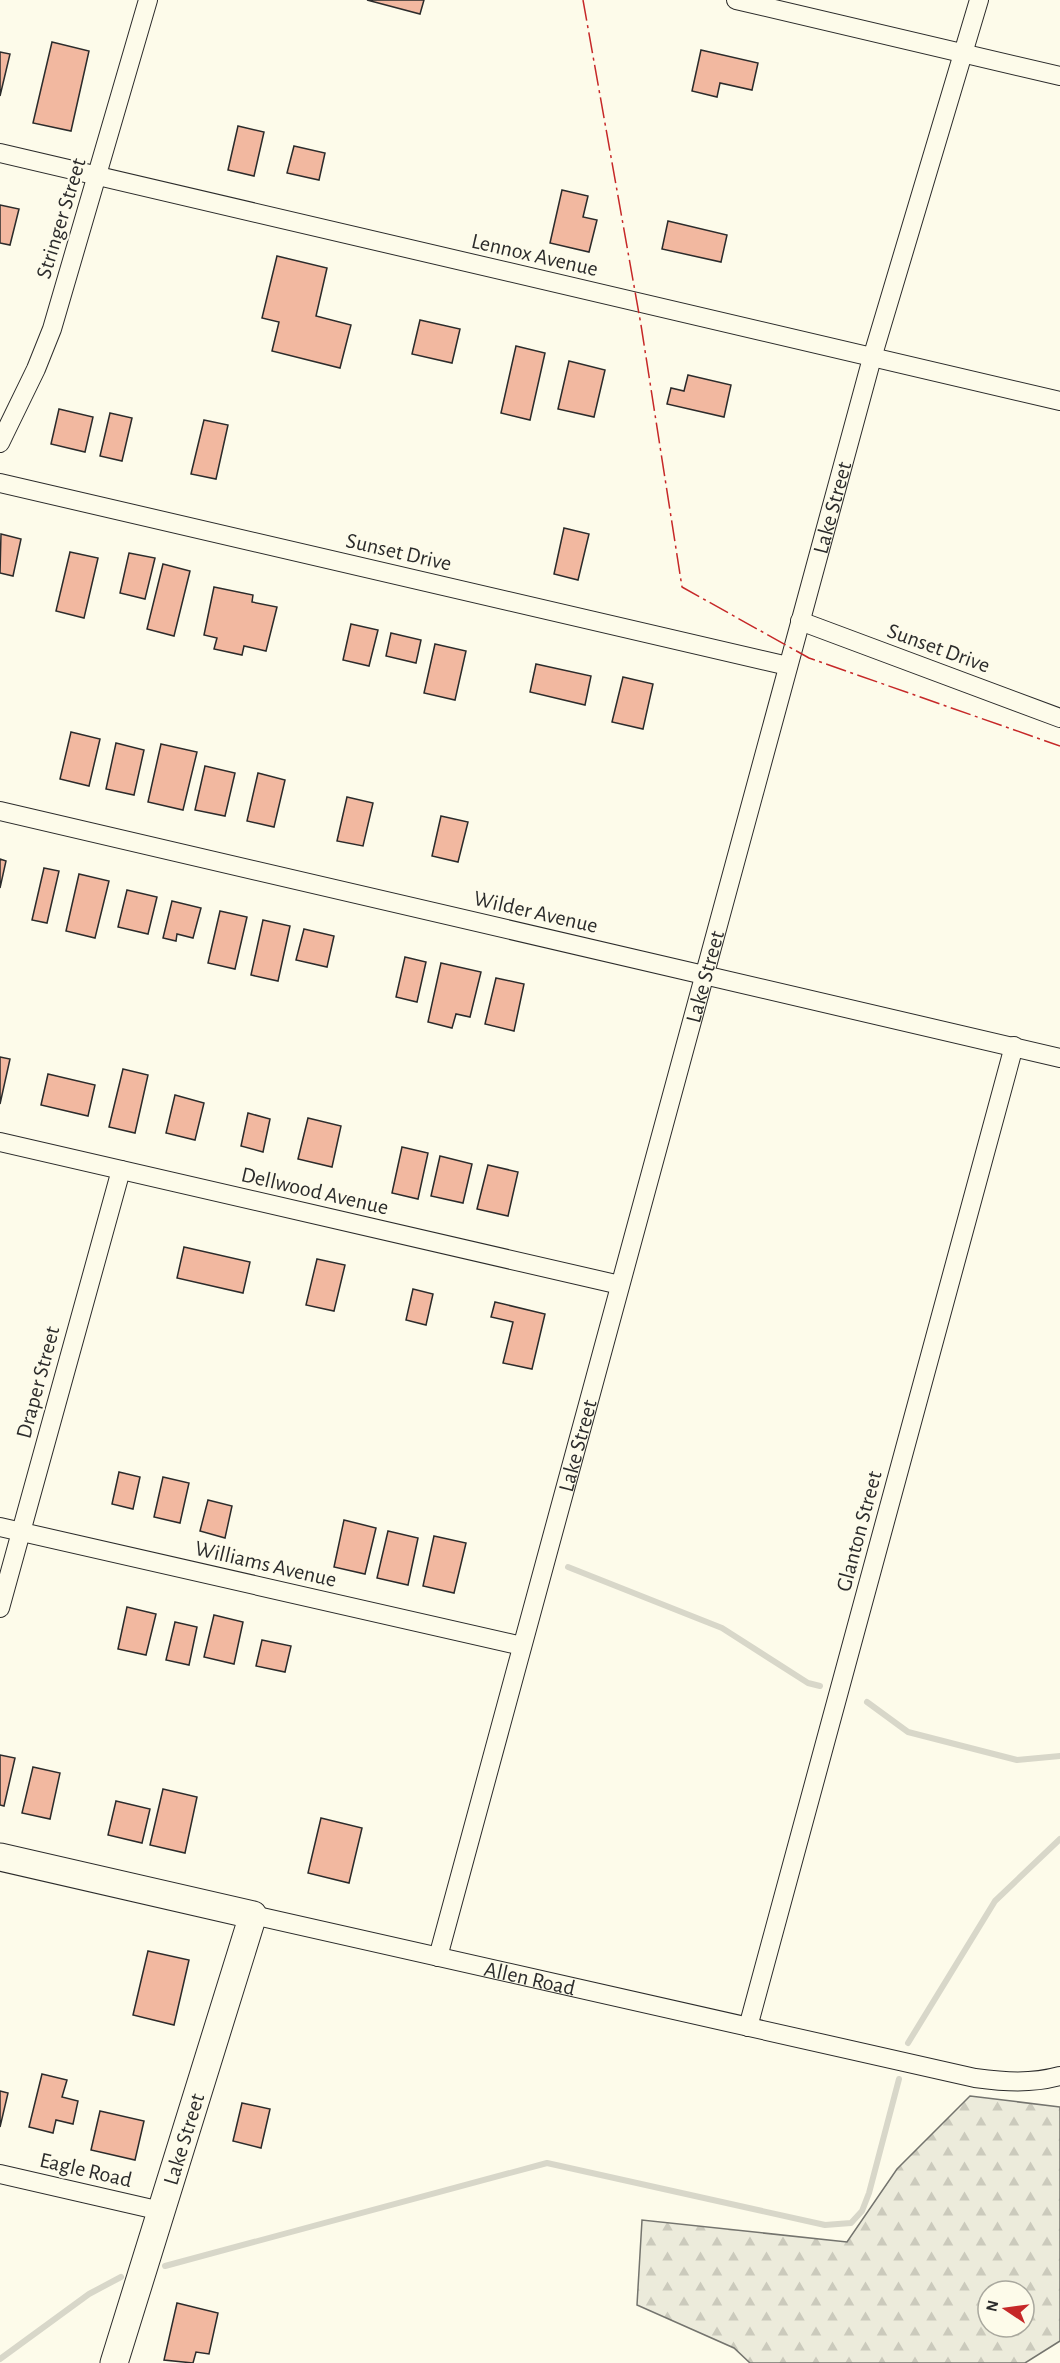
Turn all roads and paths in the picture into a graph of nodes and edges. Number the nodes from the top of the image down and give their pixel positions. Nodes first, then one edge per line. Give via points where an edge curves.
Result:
1 (148, 0) edge
2 (736, 0) edge
3 (979, 0) edge
4 (963, 54) junction
5 (1060, 76) edge
6 (0, 153) edge
7 (97, 177) junction
8 (872, 358) junction
9 (1060, 401) edge
10 (0, 443) edge
11 (0, 483) edge
12 (800, 621) junction
13 (788, 666) junction
14 (1060, 718) edge
15 (0, 812) edge
16 (704, 975) junction
17 (1014, 1046) junction
18 (1060, 1058) edge
19 (0, 1142) edge
20 (121, 1170) junction
21 (620, 1285) junction
22 (0, 1527) edge
23 (21, 1532) junction
24 (0, 1608) edge
25 (522, 1646) junction
26 (0, 1857) edge
27 (253, 1915) junction
28 (438, 1957) junction
29 (748, 2027) junction
30 (1060, 2076) edge
31 (0, 2174) edge
32 (161, 2211) junction
33 (114, 2363) edge

1 - 7 street, Stringer Street
2 - 4 street
3 - 4 street, Lake Street
4 - 5 street
4 - 8 street, Lake Street
6 - 7 street, Lennox Avenue
7 - 8 street, Lennox Avenue
7 - 10 street, Stringer Street via 52,329
8 - 9 street, Lennox Avenue
8 - 12 street, Lake Street
11 - 13 street, Sunset Drive
12 - 13 street, Lake Street
12 - 14 street, Sunset Drive
13 - 16 street, Lake Street
15 - 16 street, Wilder Avenue
16 - 17 street, Wilder Avenue
16 - 21 street, Lake Street
17 - 18 street, Wilder Avenue
17 - 29 street, Glanton Street
19 - 20 street, Dellwood Avenue
20 - 21 street, Dellwood Avenue
20 - 23 street, Draper Street
21 - 25 street, Lake Street
22 - 23 street, Williams Avenue
23 - 24 street, Draper Street
23 - 25 street, Williams Avenue
25 - 28 street, Lake Street
26 - 27 street, Allen Road
27 - 28 street, Allen Road
27 - 32 street, Lake Street
28 - 29 street, Allen Road
29 - 30 street, Allen Road via 975,2078 1040,2082
31 - 32 street, Eagle Road
32 - 33 street, Lake Street

